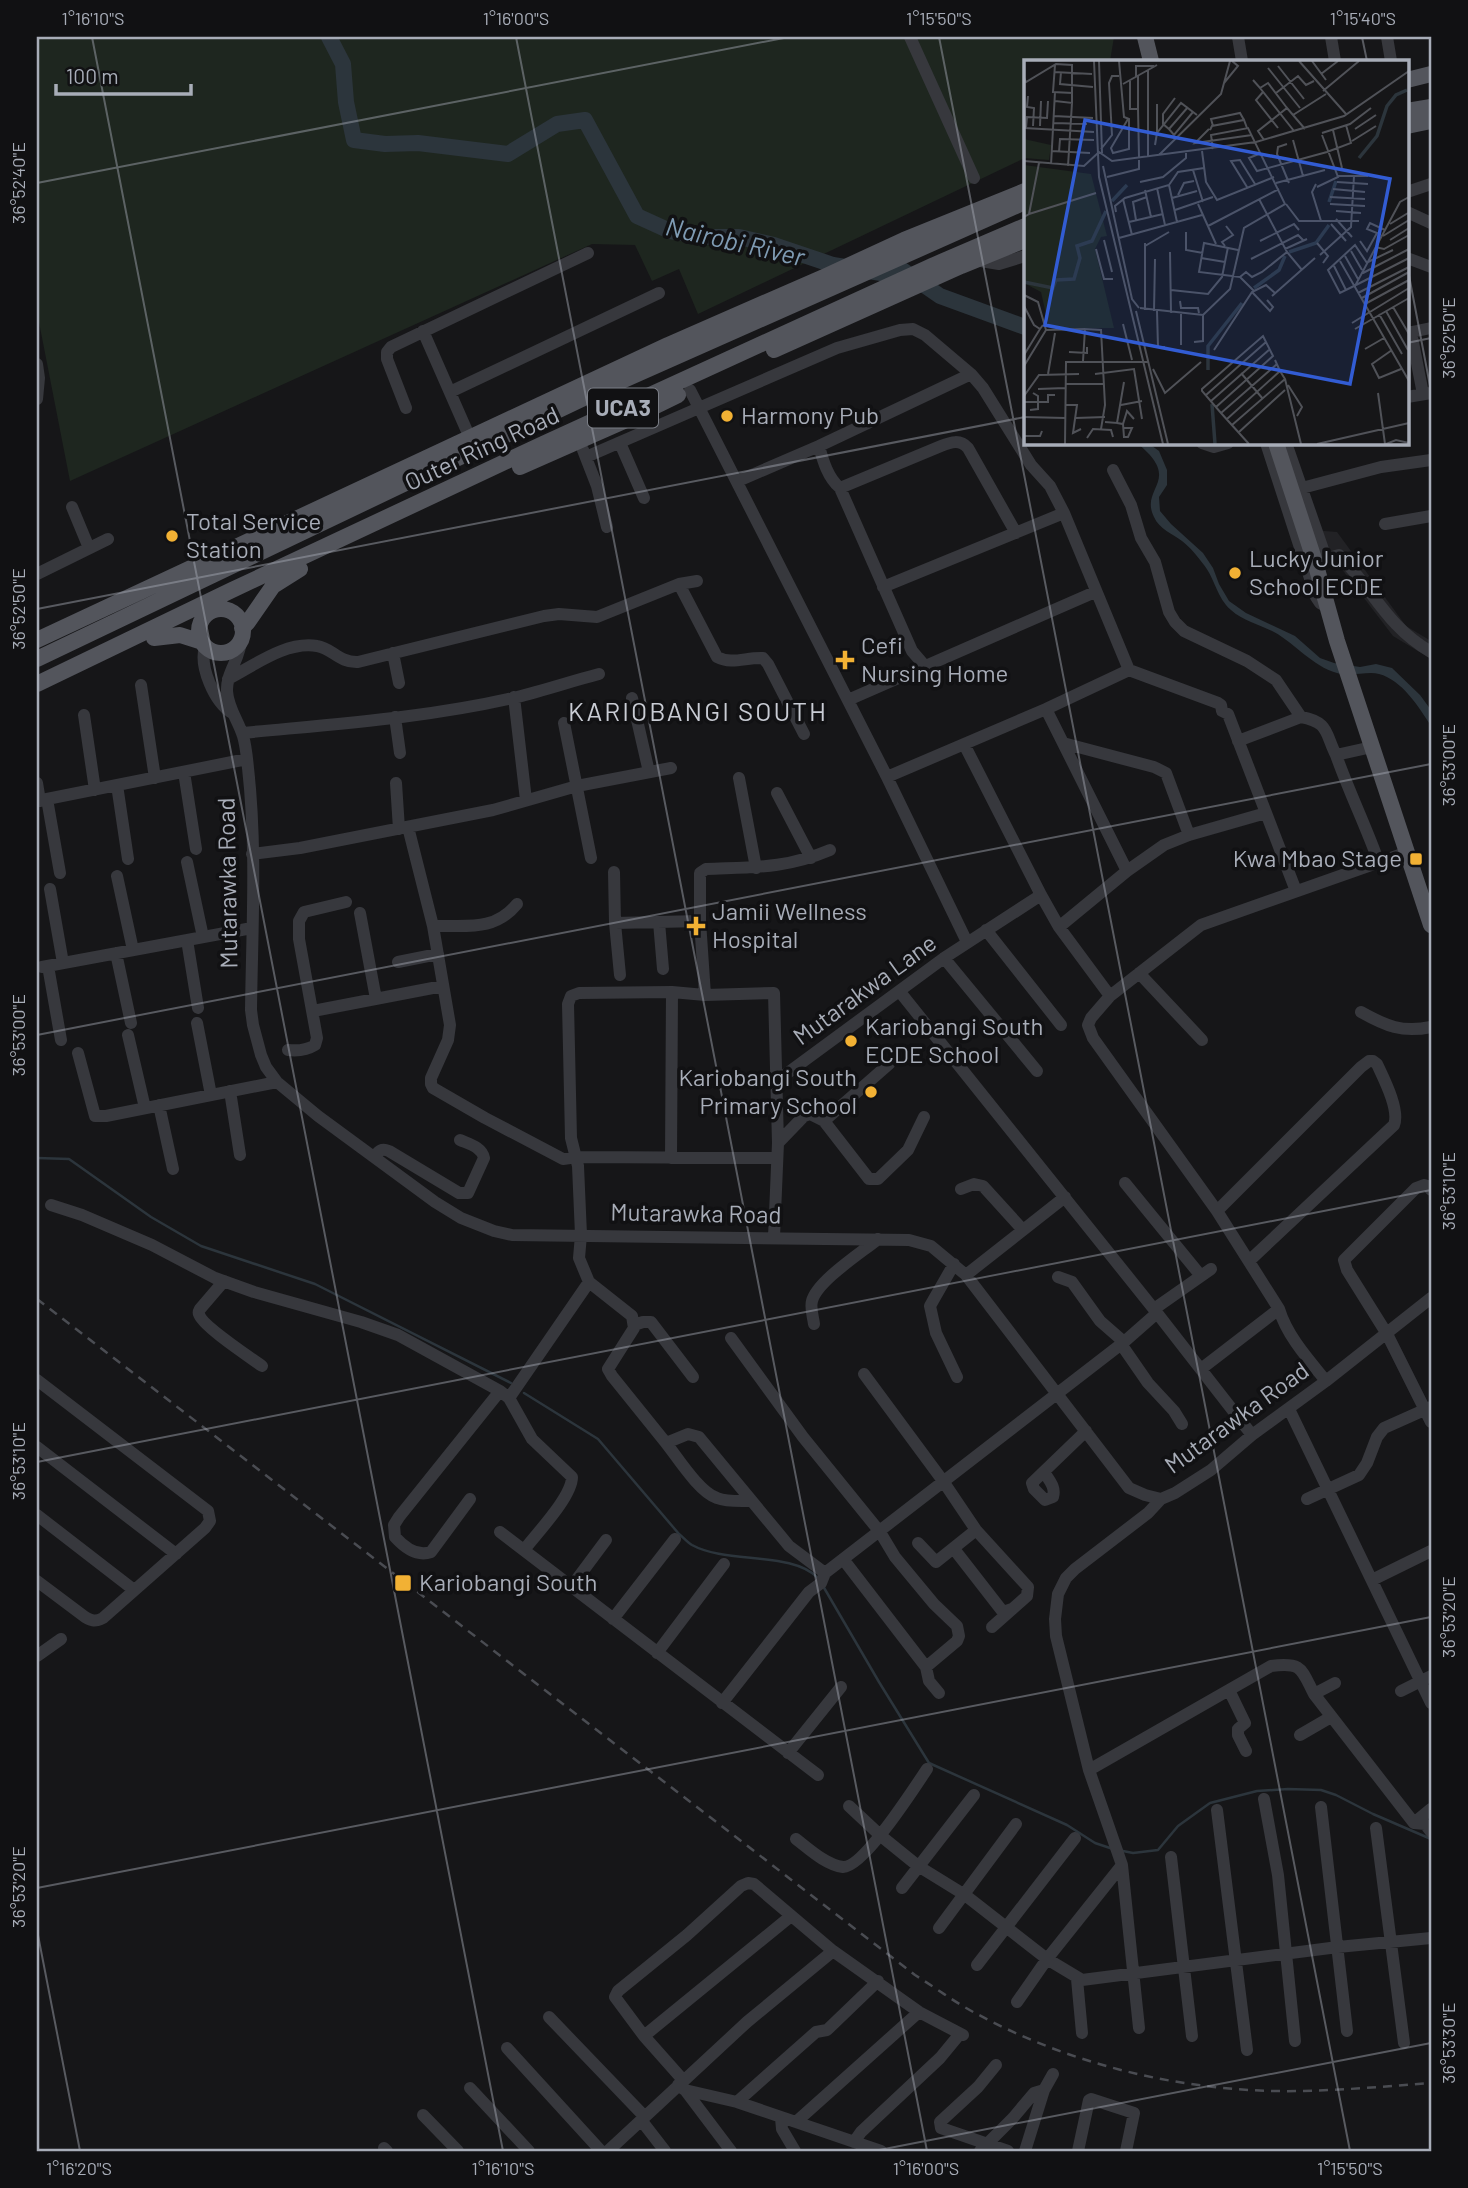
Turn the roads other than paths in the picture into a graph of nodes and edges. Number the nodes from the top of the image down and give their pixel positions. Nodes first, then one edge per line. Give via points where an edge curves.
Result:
1 (910, 37) edge
2 (1146, 37) edge
3 (1238, 37) edge
4 (1331, 37) edge
5 (1387, 37) edge
6 (1151, 60) edge
7 (1242, 60) edge
8 (1335, 60) edge
9 (1391, 60) edge
10 (1431, 74) edge
11 (1408, 80) edge
12 (1431, 83) edge
13 (1408, 88) edge
14 (1431, 107) edge
15 (1408, 111) edge
16 (1431, 121) edge
17 (1408, 127) edge
18 (974, 178) dead end
19 (1431, 184) edge
20 (1024, 191) edge
21 (1408, 192) edge
22 (1024, 202) edge
23 (1408, 212) edge
24 (1431, 223) edge
25 (1024, 227) edge
26 (1024, 240) edge
27 (588, 253) dead end
28 (1024, 256) edge
29 (1408, 258) edge
30 (975, 260) junction
31 (1431, 267) edge
32 (941, 269) junction
33 (659, 293) dead end
34 (862, 312) junction
35 (829, 314) junction
36 (1431, 328) edge
37 (423, 331) junction
38 (1409, 332) edge
39 (698, 339) junction
40 (37, 364) edge
41 (971, 374) junction
42 (690, 390) junction
43 (450, 391) junction
44 (1427, 394) edge
45 (1408, 397) edge
46 (37, 399) edge
47 (699, 407) junction
48 (406, 408) dead end
49 (613, 413) junction
50 (470, 438) junction
51 (579, 440) junction
52 (620, 443) junction
53 (1205, 444) edge
54 (1224, 444) edge
55 (1266, 444) edge
56 (1276, 444) edge
57 (1286, 444) edge
58 (819, 446) junction
59 (586, 457) junction
60 (1431, 460) edge
61 (1113, 470) dead end
62 (737, 481) junction
63 (840, 488) junction
64 (1302, 488) junction
65 (645, 498) dead end
66 (72, 507) dead end
67 (1063, 513) junction
68 (1431, 516) edge
69 (1385, 524) dead end
70 (607, 527) dead end
71 (1016, 533) junction
72 (108, 539) dead end
73 (89, 548) junction
74 (1320, 560) junction
75 (37, 575) edge
76 (698, 581) dead end
77 (678, 584) junction
78 (883, 587) junction
79 (1095, 592) junction
80 (1327, 607) junction
81 (213, 611) junction
82 (241, 634) junction
83 (154, 638) junction
84 (37, 640) edge
85 (204, 644) junction
86 (1431, 652) edge
87 (393, 653) junction
88 (37, 659) edge
89 (924, 665) junction
90 (1129, 670) junction
91 (599, 674) dead end
92 (229, 679) junction
93 (399, 683) dead end
94 (37, 684) edge
95 (141, 685) dead end
96 (37, 694) edge
97 (514, 697) junction
98 (632, 698) dead end
99 (848, 700) junction
100 (1046, 709) junction
101 (232, 713) junction
102 (84, 715) dead end
103 (1301, 717) junction
104 (395, 718) junction
105 (564, 723) dead end
106 (242, 733) junction
107 (804, 734) dead end
108 (1237, 741) junction
109 (1063, 743) junction
110 (964, 744) junction
111 (1372, 747) junction
112 (400, 753) dead end
113 (1336, 755) junction
114 (247, 760) junction
115 (671, 768) dead end
116 (184, 772) junction
117 (649, 772) junction
118 (887, 777) junction
119 (155, 778) junction
120 (739, 778) dead end
121 (37, 783) edge
122 (396, 783) dead end
123 (117, 785) junction
124 (577, 786) junction
125 (95, 790) junction
126 (777, 793) dead end
127 (41, 800) edge
128 (526, 800) junction
129 (1266, 813) junction
130 (403, 828) junction
131 (1189, 835) junction
132 (197, 849) dead end
133 (830, 850) dead end
134 (1408, 852) junction
135 (252, 854) junction
136 (591, 858) dead end
137 (811, 858) junction
138 (128, 859) dead end
139 (187, 862) dead end
140 (1379, 863) junction
141 (757, 868) junction
142 (1127, 870) junction
143 (614, 872) dead end
144 (60, 873) dead end
145 (117, 876) dead end
146 (50, 889) dead end
147 (1296, 891) junction
148 (1041, 895) junction
149 (346, 902) dead end
150 (517, 904) dead end
151 (360, 913) dead end
152 (699, 921) junction
153 (659, 922) junction
154 (615, 923) junction
155 (1431, 925) edge
156 (433, 926) junction
157 (1059, 927) junction
158 (253, 928) junction
159 (986, 930) junction
160 (203, 937) junction
161 (187, 940) junction
162 (967, 942) junction
163 (133, 950) junction
164 (116, 953) junction
165 (438, 954) junction
166 (944, 958) junction
167 (398, 962) dead end
168 (63, 963) junction
169 (663, 969) dead end
170 (1139, 973) junction
171 (620, 975) dead end
172 (443, 986) junction
173 (672, 992) junction
174 (900, 992) junction
175 (705, 995) junction
176 (1110, 996) junction
177 (376, 999) junction
178 (198, 1008) dead end
179 (313, 1012) junction
180 (1361, 1012) dead end
181 (197, 1023) dead end
182 (1060, 1025) dead end
183 (1431, 1027) edge
184 (61, 1040) dead end
185 (1202, 1040) dead end
186 (288, 1050) dead end
187 (78, 1053) dead end
188 (889, 1064) dead end
189 (1037, 1071) dead end
190 (778, 1080) junction
191 (277, 1082) junction
192 (230, 1091) junction
193 (211, 1095) junction
194 (159, 1105) junction
195 (145, 1108) junction
196 (924, 1116) dead end
197 (824, 1121) junction
198 (460, 1140) dead end
199 (778, 1143) junction
200 (240, 1155) dead end
201 (374, 1157) junction
202 (578, 1157) junction
203 (671, 1158) junction
204 (777, 1158) junction
205 (173, 1170) dead end
206 (1125, 1183) dead end
207 (961, 1189) dead end
208 (1431, 1190) edge
209 (1065, 1197) junction
210 (51, 1205) dead end
211 (1217, 1211) junction
212 (1023, 1230) junction
213 (581, 1235) junction
214 (774, 1237) junction
215 (878, 1239) junction
216 (1249, 1261) junction
217 (954, 1264) junction
218 (966, 1275) junction
219 (1058, 1277) dead end
220 (224, 1281) junction
221 (589, 1282) junction
222 (1431, 1298) edge
223 (1279, 1310) junction
224 (1155, 1311) junction
225 (814, 1324) dead end
226 (634, 1325) junction
227 (1387, 1334) junction
228 (731, 1338) dead end
229 (1123, 1343) junction
230 (262, 1366) dead end
231 (1201, 1369) junction
232 (864, 1374) dead end
233 (693, 1377) dead end
234 (957, 1377) dead end
235 (37, 1380) edge
236 (1326, 1381) junction
237 (1057, 1393) junction
238 (505, 1394) junction
239 (1289, 1409) junction
240 (1429, 1413) edge
241 (1182, 1424) dead end
242 (1086, 1431) junction
243 (1252, 1435) junction
244 (666, 1443) junction
245 (37, 1447) edge
246 (1044, 1472) dead end
247 (943, 1481) junction
248 (1328, 1490) junction
249 (470, 1499) dead end
250 (1161, 1499) junction
251 (1307, 1499) dead end
252 (751, 1501) junction
253 (37, 1515) edge
254 (976, 1530) junction
255 (500, 1532) dead end
256 (880, 1532) junction
257 (675, 1539) dead end
258 (606, 1540) dead end
259 (918, 1543) dead end
260 (954, 1549) junction
261 (524, 1550) junction
262 (1431, 1551) edge
263 (176, 1554) junction
264 (843, 1559) junction
265 (724, 1564) dead end
266 (825, 1573) junction
267 (1372, 1580) junction
268 (37, 1581) edge
269 (571, 1587) junction
270 (134, 1590) junction
271 (1012, 1609) junction
272 (613, 1619) junction
273 (992, 1626) dead end
274 (61, 1639) dead end
275 (38, 1652) edge
276 (657, 1653) junction
277 (926, 1667) junction
278 (1426, 1679) edge
279 (1335, 1683) dead end
280 (841, 1687) dead end
281 (1229, 1690) junction
282 (1401, 1691) dead end
283 (939, 1693) dead end
284 (1314, 1694) junction
285 (722, 1703) junction
286 (1431, 1703) edge
287 (1331, 1717) junction
288 (1300, 1735) dead end
289 (1245, 1751) dead end
290 (788, 1753) junction
291 (928, 1769) dead end
292 (1089, 1770) junction
293 (818, 1775) dead end
294 (974, 1795) dead end
295 (1264, 1800) dead end
296 (849, 1806) dead end
297 (1321, 1807) dead end
298 (1431, 1809) edge
299 (1217, 1810) dead end
300 (1413, 1823) junction
301 (1016, 1824) dead end
302 (1376, 1828) dead end
303 (1431, 1832) edge
304 (881, 1836) junction
305 (1075, 1838) dead end
306 (796, 1839) dead end
307 (1171, 1857) dead end
308 (1122, 1865) junction
309 (918, 1866) junction
310 (902, 1888) dead end
311 (965, 1895) junction
312 (791, 1916) junction
313 (1006, 1927) junction
314 (939, 1928) dead end
315 (1431, 1938) edge
316 (1390, 1941) junction
317 (1338, 1947) junction
318 (833, 1951) junction
319 (1287, 1954) junction
320 (1047, 1959) junction
321 (1237, 1960) junction
322 (977, 1965) dead end
323 (1183, 1967) junction
324 (1133, 1973) junction
325 (1077, 1979) junction
326 (878, 1981) junction
327 (1017, 2002) dead end
328 (919, 2012) junction
329 (549, 2017) dead end
330 (1139, 2028) dead end
331 (1347, 2031) dead end
332 (1082, 2033) dead end
333 (644, 2036) junction
334 (1192, 2036) dead end
335 (1295, 2041) dead end
336 (1404, 2043) dead end
337 (507, 2048) dead end
338 (1247, 2050) dead end
339 (996, 2065) dead end
340 (1053, 2074) dead end
341 (682, 2085) junction
342 (470, 2088) dead end
343 (1044, 2090) junction
344 (737, 2102) junction
345 (423, 2115) dead end
346 (643, 2118) junction
347 (781, 2118) junction
348 (796, 2122) junction
349 (859, 2146) edge
350 (984, 2147) edge
351 (458, 2151) edge
352 (529, 2151) edge
353 (601, 2151) edge
354 (609, 2151) edge
355 (666, 2151) edge
356 (731, 2151) edge
357 (795, 2151) edge
358 (881, 2151) edge
359 (1008, 2151) edge
360 (1025, 2151) edge
361 (1078, 2151) edge
362 (1126, 2151) edge

1 - 18 street
2 - 6 main road
3 - 7 street
4 - 8 street
5 - 9 street
10 - 11 main road
12 - 13 main road
14 - 15 main road
16 - 17 main road
19 - 21 street
20 - 39 main road, Outer Ring Road / UCA3 via 884,249
22 - 39 main road, Outer Ring Road / UCA3 via 851,279
23 - 24 street
25 - 32 main road, Outer Ring Road / UCA3
26 - 30 main road, Outer Ring Road / UCA3
27 - 37 street
28 - 30 street via 999,264
29 - 31 street
30 - 32 main road, Outer Ring Road / UCA3
32 - 34 main road, Outer Ring Road / UCA3
32 - 35 main road, Outer Ring Road / UCA3
33 - 43 street
34 - 35 main road
34 - 42 main road, Outer Ring Road / UCA3
35 - 49 main road, Outer Ring Road / UCA3
36 - 38 street
37 - 43 street
37 - 48 street via 387,352
38 - 44 street
39 - 50 main road, Outer Ring Road / UCA3
39 - 88 main road, Outer Ring Road / UCA3
40 - 46 street
41 - 47 street via 925,335 900,330 837,348
41 - 58 street
41 - 67 street via 1050,486
42 - 47 street
42 - 51 main road, Outer Ring Road / UCA3
43 - 50 street
44 - 45 street
47 - 52 street
47 - 62 street
49 - 51 main road
49 - 94 main road, Outer Ring Road / UCA3
50 - 84 main road, Outer Ring Road / UCA3
51 - 59 street
51 - 82 main road, Mutarawka Road / UCA3 via 296,571 274,586
52 - 59 street
52 - 65 street
53 - 54 street
55 - 80 street via 1314,592
56 - 74 main road
57 - 64 street
58 - 62 street
58 - 63 street via 826,468
59 - 70 street
60 - 64 street via 1381,467
61 - 103 street via 1155,562 1175,622 1276,680
62 - 99 street
63 - 71 street via 941,446 962,442
63 - 78 street
64 - 74 street
66 - 73 street
67 - 71 street
67 - 79 street
68 - 69 street
71 - 78 street
72 - 73 street
73 - 75 street
74 - 80 main road
74 - 86 street via 1341,557 1391,621
76 - 77 street
77 - 87 street via 597,617 544,616
77 - 107 street via 717,657 729,662 762,658 768,664
78 - 89 street via 912,651
79 - 89 street
79 - 90 street
80 - 111 main road
81 - 82 main road via 234,614
81 - 83 main road
81 - 85 main road via 201,621 199,635
82 - 85 main road via 238,645 228,652 216,652
82 - 92 street, Mutarawka Road
83 - 85 main road via 180,635
83 - 96 main road
85 - 101 street via 202,660 207,675 220,703
87 - 92 street via 351,662 318,646 289,648
87 - 93 street
89 - 99 street
90 - 100 street
90 - 108 street via 1221,705
91 - 97 street
92 - 101 street, Mutarawka Road
95 - 119 street
97 - 104 street
97 - 128 street
98 - 117 street
99 - 118 street
100 - 109 street
100 - 110 street
101 - 106 street, Mutarawka Road
102 - 125 street
103 - 108 street
103 - 113 street via 1325,727
104 - 106 street
104 - 112 street
105 - 124 street
106 - 114 street, Mutarawka Road
108 - 129 street
109 - 131 street via 1166,773
109 - 142 street
110 - 118 street
110 - 148 street
111 - 113 street
111 - 134 main road
113 - 140 street
114 - 116 street
114 - 135 street, Mutarawka Road
115 - 117 street
116 - 119 street
116 - 132 street
117 - 124 street
118 - 162 street
119 - 123 street
120 - 141 street
121 - 127 street
122 - 130 street
123 - 125 street
123 - 138 street
124 - 128 street
124 - 136 street
125 - 127 street
126 - 137 street
127 - 144 street
128 - 130 street
129 - 131 street
129 - 147 street
130 - 135 street
130 - 156 street
131 - 142 street via 1164,845
133 - 137 street
134 - 140 street
134 - 155 main road
135 - 158 street, Mutarawka Road
137 - 141 street
139 - 160 street
140 - 147 street
141 - 152 street via 703,870
142 - 157 street
143 - 154 street
145 - 163 street
146 - 168 street
147 - 170 street via 1202,925
148 - 157 street
148 - 159 street, Mutarakwa Lane
149 - 179 street via 304,912 299,921
150 - 156 street via 489,925
151 - 177 street
152 - 153 street
152 - 175 street
153 - 154 street
153 - 169 street
154 - 171 street
156 - 165 street
157 - 176 street
158 - 160 street
158 - 191 street, Mutarawka Road via 253,1025 266,1067
159 - 162 street, Mutarakwa Lane
159 - 182 street
160 - 161 street
161 - 163 street
161 - 178 street
162 - 166 street, Mutarakwa Lane
163 - 164 street
164 - 168 street
164 - 195 street
165 - 167 street
165 - 172 street
166 - 174 street, Mutarakwa Lane
166 - 189 street
168 - 184 street via 45,966
170 - 176 street
170 - 185 street
172 - 177 street
172 - 202 street via 450,1032 431,1077 433,1088 563,1159
173 - 175 street
173 - 202 street via 571,996 571,1138
173 - 203 street
174 - 190 street, Mutarakwa Lane
174 - 209 street
175 - 190 street via 774,993
176 - 211 street via 1091,1018 1090,1033
177 - 179 street
179 - 186 street via 315,1045
180 - 183 street via 1405,1030
181 - 193 street
187 - 195 street via 96,1116
188 - 197 street
190 - 199 street
191 - 192 street
191 - 201 street, Mutarawka Road
192 - 193 street
192 - 200 street
193 - 194 street
194 - 195 street
194 - 205 street
196 - 197 street via 904,1155 872,1180
197 - 199 street via 807,1114
198 - 201 street via 484,1154 468,1194 459,1194 384,1149
199 - 204 street
201 - 213 street, Mutarawka Road via 435,1202 481,1226 512,1235
202 - 203 street
202 - 213 street
203 - 204 street
204 - 214 street
206 - 224 street via 1206,1273
207 - 212 street via 983,1186
208 - 227 street via 1424,1185 1416,1188 1343,1260
209 - 212 street
209 - 224 street
210 - 220 street via 152,1245
211 - 216 street
211 - 216 street via 1361,1067 1369,1061 1377,1064 1395,1110 1394,1125
212 - 218 street
213 - 214 street, Mutarawka Road
213 - 221 street via 579,1258
214 - 215 street, Mutarawka Road
215 - 217 street, Mutarawka Road via 917,1241
215 - 225 street via 816,1292 811,1304
216 - 223 street
217 - 218 street, Mutarawka Road
217 - 234 street via 930,1306 936,1332
218 - 237 street, Mutarawka Road
219 - 229 street via 1072,1282 1100,1321
220 - 230 street via 200,1309 200,1318
220 - 238 street via 398,1335
221 - 226 street via 632,1316
221 - 238 street
222 - 227 street, Mutarawka Road
223 - 231 street
223 - 236 street
224 - 229 street
224 - 231 street
226 - 233 street via 651,1322
226 - 244 street via 608,1368
227 - 236 street, Mutarawka Road
227 - 240 street
228 - 256 street
229 - 237 street
229 - 241 street
231 - 243 street
232 - 247 street
235 - 263 street via 208,1511 210,1521
236 - 239 street, Mutarawka Road
237 - 242 street, Mutarawka Road
237 - 247 street
238 - 249 street via 399,1517 395,1537 416,1553 431,1552
238 - 261 street via 532,1438 572,1477 566,1494
239 - 243 street, Mutarawka Road
239 - 248 street
240 - 248 street via 1384,1428 1363,1471
242 - 246 street
242 - 250 street, Mutarawka Road via 1129,1488
243 - 250 street, Mutarawka Road via 1211,1470
244 - 252 street via 710,1495
244 - 252 street via 688,1434 699,1437
245 - 263 street
247 - 254 street
247 - 256 street
248 - 251 street
248 - 267 street
250 - 292 street via 1075,1569 1058,1594 1056,1636
252 - 266 street via 789,1546
253 - 270 street
254 - 260 street
254 - 271 street via 1028,1587 1027,1596
255 - 261 street
256 - 264 street
256 - 277 street via 895,1557 957,1626 957,1641
257 - 272 street
258 - 269 street
259 - 260 street via 936,1562
260 - 271 street via 1003,1612
261 - 269 street
262 - 267 street
263 - 270 street
264 - 266 street
264 - 277 street
265 - 276 street
266 - 285 street
267 - 278 street
268 - 270 street via 91,1621 103,1618
269 - 272 street
271 - 273 street
272 - 276 street
274 - 275 street
276 - 285 street
277 - 283 street via 929,1681
278 - 282 street
278 - 286 street
279 - 284 street
280 - 290 street
281 - 284 street via 1272,1665 1289,1664 1301,1670
281 - 289 street via 1245,1723 1238,1729
281 - 292 street
284 - 287 street
285 - 290 street
287 - 288 street
287 - 300 street
290 - 293 street
291 - 304 street
292 - 308 street
294 - 309 street
295 - 319 street
296 - 304 street
297 - 317 street
298 - 300 street
299 - 321 street
300 - 303 street via 1425,1824
301 - 311 street
302 - 316 street
304 - 306 street via 848,1867 829,1862
304 - 309 street
305 - 313 street
307 - 323 street
308 - 320 street
308 - 324 street
309 - 310 street
309 - 311 street
311 - 313 street
311 - 314 street
312 - 318 street
312 - 333 street
312 - 333 street via 754,1884 741,1886 618,1991 616,2001
313 - 320 street
313 - 322 street
315 - 316 street
316 - 317 street
316 - 336 street
317 - 319 street
317 - 331 street
318 - 326 street
318 - 341 street via 747,2022
319 - 321 street
319 - 335 street
320 - 325 street
320 - 327 street
321 - 323 street
321 - 338 street
323 - 324 street
323 - 334 street
324 - 325 street
324 - 330 street
325 - 332 street
326 - 328 street
326 - 344 street via 827,2030 816,2032
328 - 348 street
328 - 349 street via 964,2035 861,2132
329 - 346 street
333 - 341 street
337 - 353 street
339 - 350 street via 940,2122 940,2128
340 - 343 street
341 - 344 street
341 - 346 street
341 - 356 street
342 - 352 street
343 - 350 street via 1034,2093
343 - 360 street
344 - 347 street
345 - 351 street
346 - 354 street
346 - 355 street
347 - 348 street
347 - 357 street
348 - 349 street
349 - 358 street
350 - 359 street
361 - 362 street via 1091,2099 1134,2113

